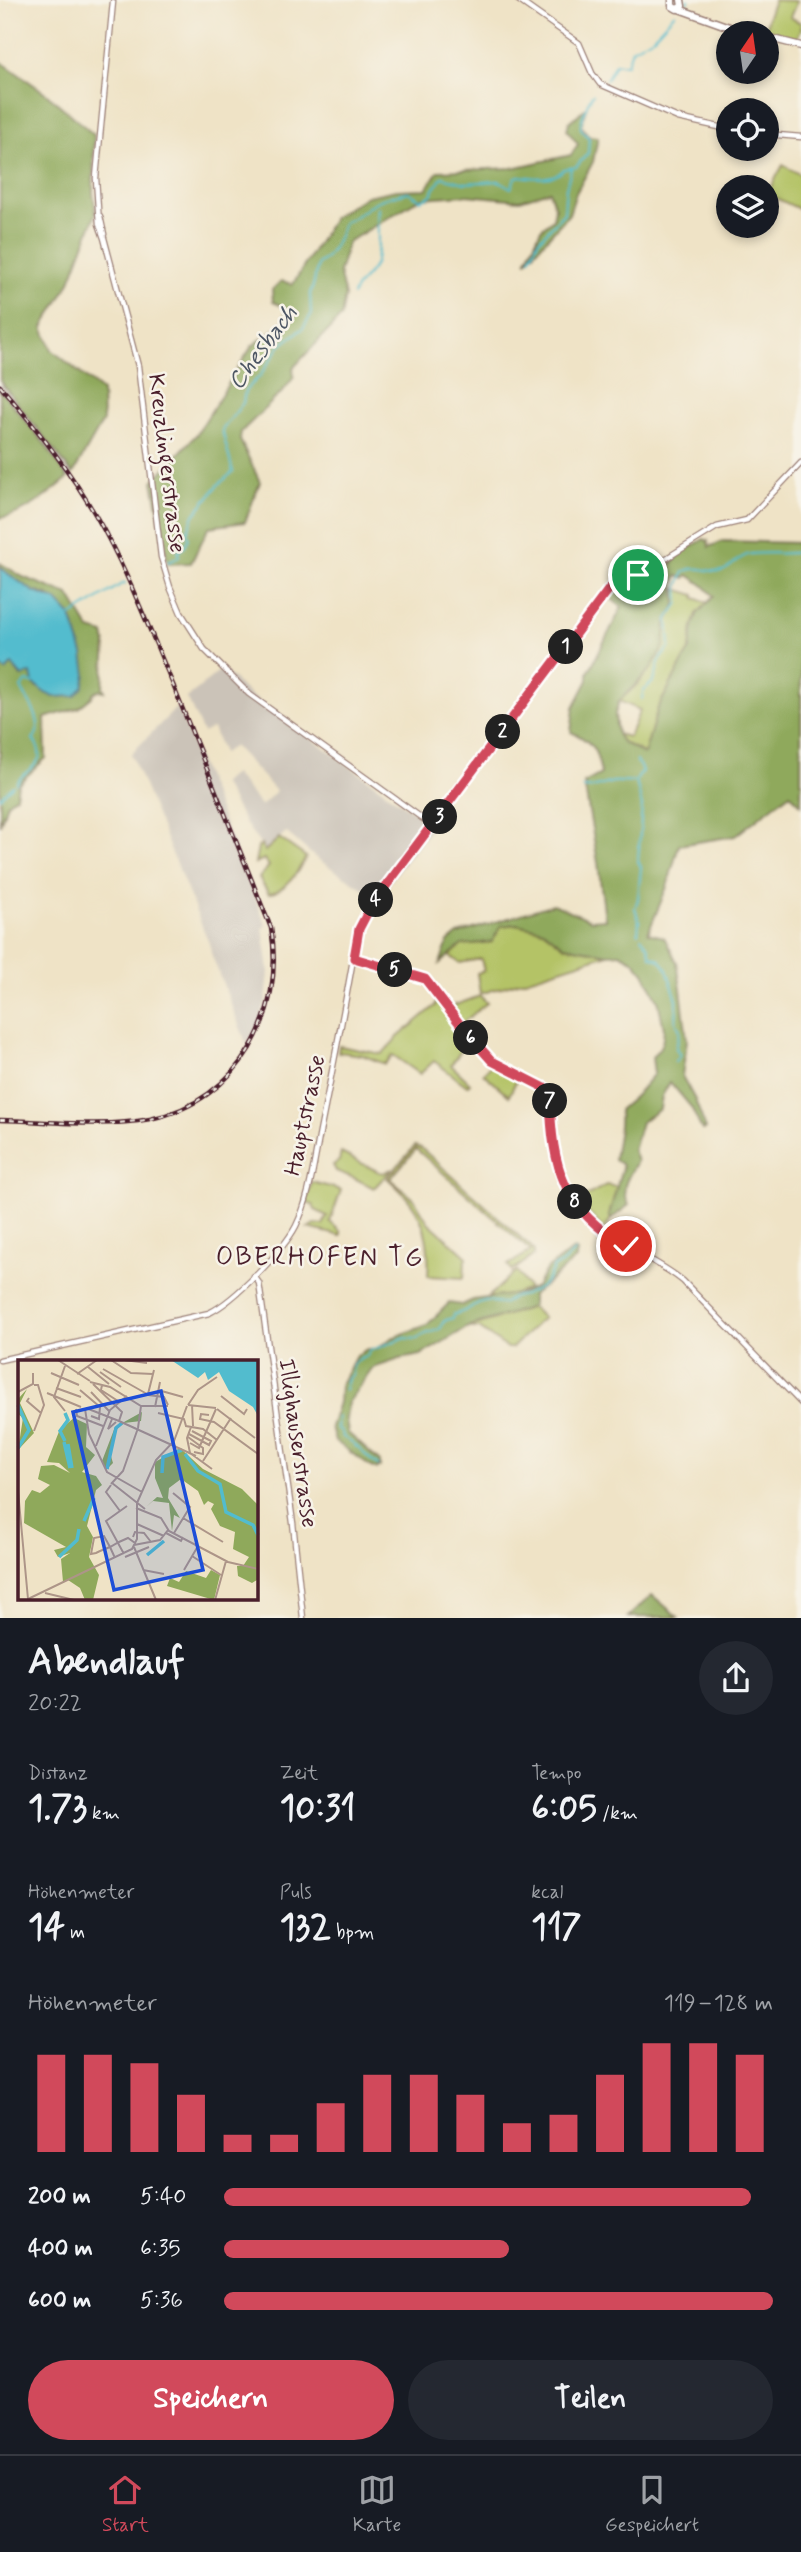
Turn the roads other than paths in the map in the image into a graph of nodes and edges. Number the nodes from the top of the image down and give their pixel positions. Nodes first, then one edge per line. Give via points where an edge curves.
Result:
1 (518, 0) edge
2 (113, 1) edge
3 (670, 1) edge
4 (681, 4) edge
5 (716, 22) edge
6 (779, 40) edge
7 (801, 46) edge
8 (716, 126) edge
9 (779, 135) edge
10 (801, 137) edge
11 (801, 463) edge
12 (433, 826) junction
13 (354, 958) junction
14 (254, 1276) junction
15 (0, 1360) edge
16 (801, 1403) edge
17 (303, 1618) edge

1 - 8 street via 579,43 600,84 678,118
2 - 12 street, Kreuzlingerstrasse via 96,178 99,224 138,366 161,557 170,587 204,649 249,694
3 - 4 main road via 674,8
4 - 5 main road
6 - 7 main road
9 - 10 street
11 - 12 street, Hauptstrasse via 747,520 717,527 641,574 616,582
12 - 13 street, Hauptstrasse via 367,913
13 - 14 street, Hauptstrasse via 299,1218
13 - 16 street via 425,979 492,1061 547,1089 555,1159 569,1193 588,1218 604,1233 683,1281
14 - 15 street, Hauptstrasse via 213,1311
14 - 17 street, Illighauserstrasse via 259,1283 271,1366

